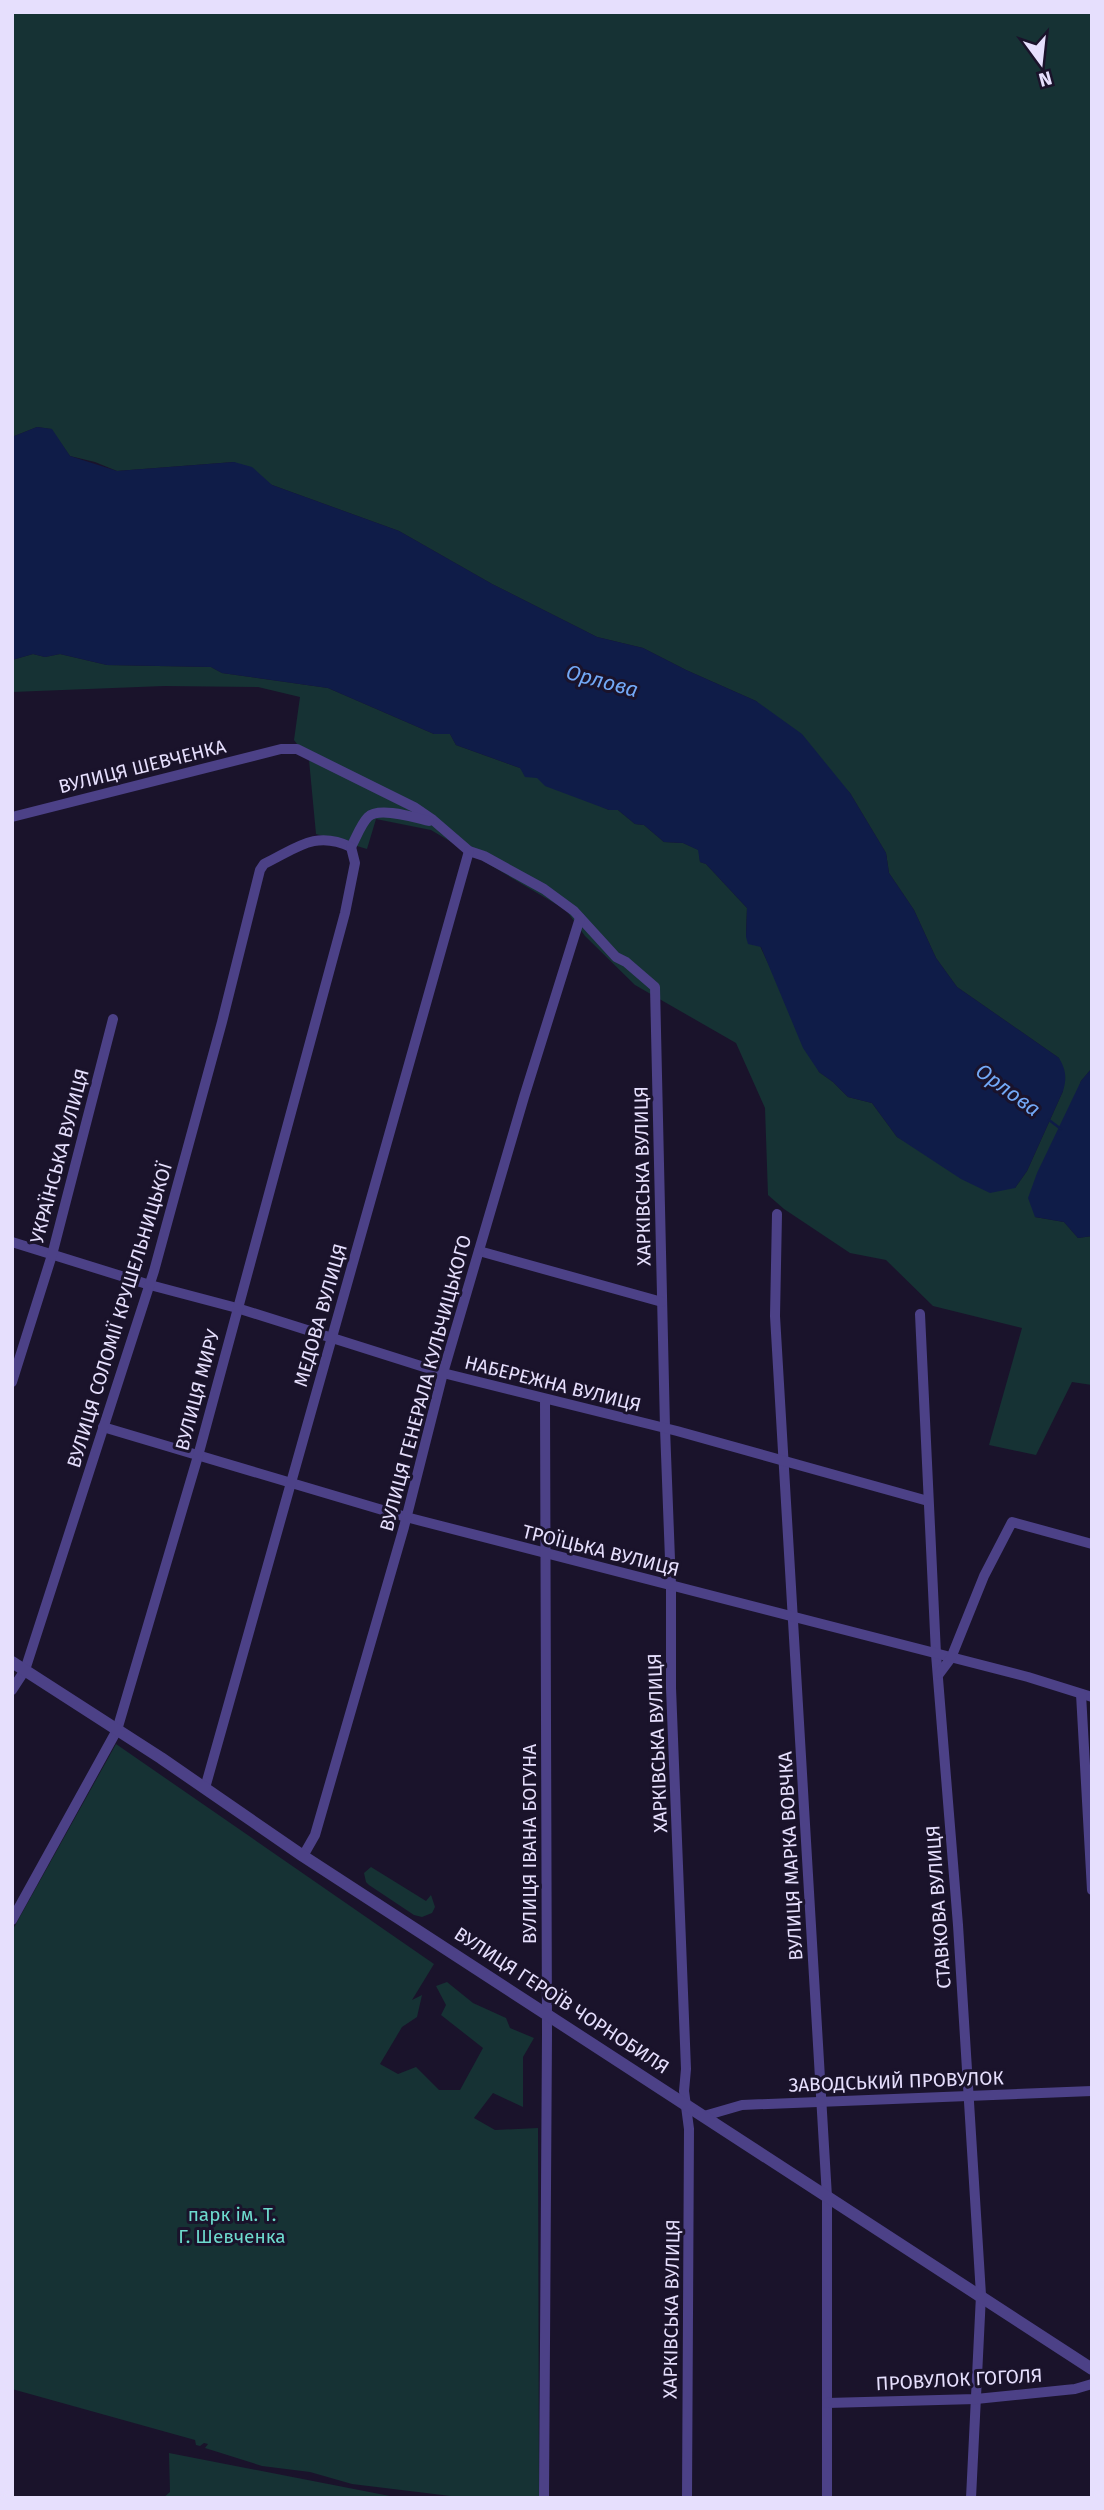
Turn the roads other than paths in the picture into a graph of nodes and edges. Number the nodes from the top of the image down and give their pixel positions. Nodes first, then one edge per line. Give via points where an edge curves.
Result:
1 (12, 817) edge
2 (437, 823) junction
3 (351, 847) junction
4 (469, 851) junction
5 (580, 918) junction
6 (113, 1019) dead end
7 (777, 1214) dead end
8 (12, 1242) edge
9 (479, 1251) junction
10 (52, 1255) junction
11 (150, 1285) junction
12 (662, 1302) junction
13 (237, 1308) junction
14 (920, 1314) dead end
15 (332, 1339) junction
16 (443, 1373) junction
17 (12, 1382) edge
18 (545, 1399) junction
19 (103, 1427) junction
20 (665, 1428) junction
21 (198, 1456) junction
22 (785, 1461) junction
23 (289, 1483) junction
24 (928, 1501) junction
25 (406, 1517) junction
26 (1092, 1544) edge
27 (546, 1554) junction
28 (671, 1586) junction
29 (793, 1618) junction
30 (936, 1654) junction
31 (951, 1658) junction
32 (12, 1661) edge
33 (25, 1670) junction
34 (939, 1674) junction
35 (12, 1690) edge
36 (1086, 1696) edge
37 (117, 1730) junction
38 (205, 1788) junction
39 (303, 1856) junction
40 (1092, 1890) edge
41 (12, 1920) edge
42 (547, 2014) junction
43 (1092, 2091) edge
44 (968, 2096) junction
45 (822, 2101) junction
46 (687, 2105) junction
47 (704, 2116) junction
48 (827, 2196) junction
49 (981, 2295) junction
50 (1092, 2369) edge
51 (1092, 2384) edge
52 (976, 2399) junction
53 (827, 2403) junction
54 (544, 2498) edge
55 (687, 2498) edge
56 (827, 2498) edge
57 (971, 2498) edge

1 - 2 street, ВУЛИЦЯ ШЕВЧЕНКА via 281,749 297,749
2 - 3 street via 375,813
2 - 4 street
3 - 11 street, ВУЛИЦЯ СОЛОМІЇ КРУШЕЛЬНИЦЬКОЇ via 323,838 264,864 256,881
3 - 13 street, ВУЛИЦЯ МИРУ via 355,863 345,913
4 - 5 street via 544,889
4 - 15 street, МЕДОВА ВУЛИЦЯ
5 - 9 street, ВУЛИЦЯ ГЕНЕРАЛА КУЛЬЧИЦЬКОГО
5 - 12 street, ХАРКІВСЬКА ВУЛИЦЯ via 617,957 655,987
6 - 10 street, УКРАЇНСЬКА ВУЛИЦЯ
7 - 22 street, ВУЛИЦЯ МАРКА ВОВЧКА via 775,1317
8 - 10 street, НАБЕРЕЖНА ВУЛИЦЯ
9 - 12 street
9 - 16 street, ВУЛИЦЯ ГЕНЕРАЛА КУЛЬЧИЦЬКОГО
10 - 11 street, НАБЕРЕЖНА ВУЛИЦЯ
10 - 17 street, УКРАЇНСЬКА ВУЛИЦЯ
11 - 13 street, НАБЕРЕЖНА ВУЛИЦЯ
11 - 19 street, ВУЛИЦЯ СОЛОМІЇ КРУШЕЛЬНИЦЬКОЇ
12 - 20 street, ХАРКІВСЬКА ВУЛИЦЯ
13 - 15 street, НАБЕРЕЖНА ВУЛИЦЯ
13 - 21 street, ВУЛИЦЯ МИРУ
14 - 24 street, СТАВКОВА ВУЛИЦЯ
15 - 16 street, НАБЕРЕЖНА ВУЛИЦЯ
15 - 23 street, МЕДОВА ВУЛИЦЯ
16 - 18 street, НАБЕРЕЖНА ВУЛИЦЯ
16 - 25 street, ВУЛИЦЯ ГЕНЕРАЛА КУЛЬЧИЦЬКОГО
18 - 20 street, НАБЕРЕЖНА ВУЛИЦЯ
18 - 27 street, ВУЛИЦЯ ІВАНА БОГУНА
19 - 21 street, ТРОЇЦЬКА ВУЛИЦЯ
19 - 33 street, ВУЛИЦЯ СОЛОМІЇ КРУШЕЛЬНИЦЬКОЇ
20 - 22 street, НАБЕРЕЖНА ВУЛИЦЯ
20 - 28 street, ХАРКІВСЬКА ВУЛИЦЯ
21 - 23 street, ТРОЇЦЬКА ВУЛИЦЯ
21 - 37 street, ВУЛИЦЯ МИРУ
22 - 24 street, НАБЕРЕЖНА ВУЛИЦЯ
22 - 29 street, ВУЛИЦЯ МАРКА ВОВЧКА
23 - 25 street, ТРОЇЦЬКА ВУЛИЦЯ
23 - 38 street, МЕДОВА ВУЛИЦЯ
24 - 30 street, СТАВКОВА ВУЛИЦЯ
25 - 27 street, ТРОЇЦЬКА ВУЛИЦЯ
25 - 39 street, ВУЛИЦЯ ГЕНЕРАЛА КУЛЬЧИЦЬКОГО via 315,1835
26 - 31 street via 1012,1522
27 - 28 street, ТРОЇЦЬКА ВУЛИЦЯ
27 - 42 street, ВУЛИЦЯ ІВАНА БОГУНА
28 - 29 street, ТРОЇЦЬКА ВУЛИЦЯ
28 - 46 street, ХАРКІВСЬКА ВУЛИЦЯ
29 - 30 street, ТРОЇЦЬКА ВУЛИЦЯ
29 - 45 street, ВУЛИЦЯ МАРКА ВОВЧКА
30 - 31 street, ТРОЇЦЬКА ВУЛИЦЯ
30 - 34 street, СТАВКОВА ВУЛИЦЯ
31 - 34 street
31 - 36 street, ТРОЇЦЬКА ВУЛИЦЯ
32 - 33 street, ВУЛИЦЯ ГЕРОЇВ ЧОРНОБИЛЯ
33 - 35 street, ВУЛИЦЯ СОЛОМІЇ КРУШЕЛЬНИЦЬКОЇ
33 - 37 street, ВУЛИЦЯ ГЕРОЇВ ЧОРНОБИЛЯ
34 - 44 street, СТАВКОВА ВУЛИЦЯ
36 - 40 street
37 - 38 street, ВУЛИЦЯ ГЕРОЇВ ЧОРНОБИЛЯ
37 - 41 street, ВУЛИЦЯ МИРУ
38 - 39 street, ВУЛИЦЯ ГЕРОЇВ ЧОРНОБИЛЯ
39 - 42 street, ВУЛИЦЯ ГЕРОЇВ ЧОРНОБИЛЯ
42 - 46 street, ВУЛИЦЯ ГЕРОЇВ ЧОРНОБИЛЯ
42 - 54 street, ВУЛИЦЯ ІВАНА БОГУНА
43 - 44 street, ЗАВОДСЬКИЙ ПРОВУЛОК
44 - 45 street, ЗАВОДСЬКИЙ ПРОВУЛОК
44 - 49 street, СТАВКОВА ВУЛИЦЯ
45 - 47 street, ЗАВОДСЬКИЙ ПРОВУЛОК via 742,2105
45 - 48 street, ВУЛИЦЯ МАРКА ВОВЧКА
46 - 47 street, ВУЛИЦЯ ГЕРОЇВ ЧОРНОБИЛЯ
46 - 55 street, ХАРКІВСЬКА ВУЛИЦЯ
47 - 48 street, ВУЛИЦЯ ГЕРОЇВ ЧОРНОБИЛЯ
48 - 49 street, ВУЛИЦЯ ГЕРОЇВ ЧОРНОБИЛЯ
48 - 53 street, ВУЛИЦЯ МАРКА ВОВЧКА
49 - 50 street, ВУЛИЦЯ ГЕРОЇВ ЧОРНОБИЛЯ
49 - 52 street, СТАВКОВА ВУЛИЦЯ
51 - 52 street, ПРОВУЛОК ГОГОЛЯ
52 - 53 street, ПРОВУЛОК ГОГОЛЯ
52 - 57 street, СТАВКОВА ВУЛИЦЯ
53 - 56 street, ВУЛИЦЯ МАРКА ВОВЧКА

